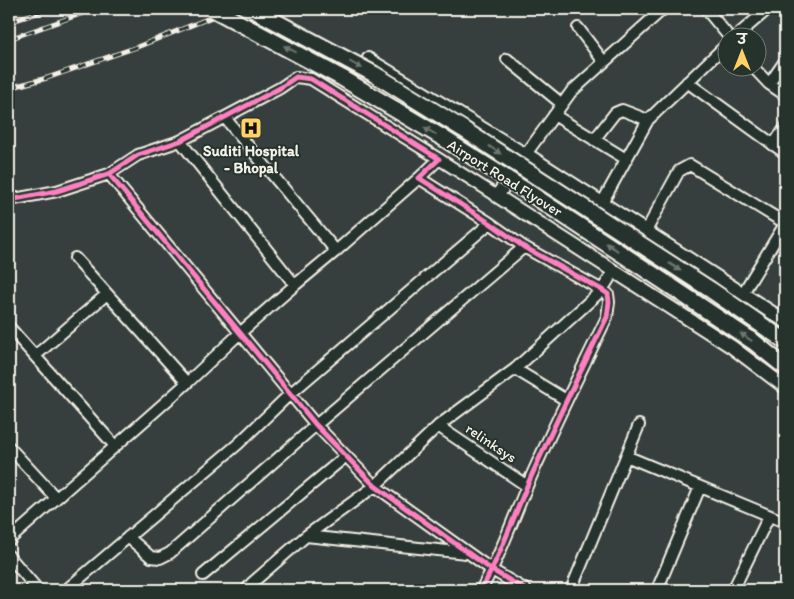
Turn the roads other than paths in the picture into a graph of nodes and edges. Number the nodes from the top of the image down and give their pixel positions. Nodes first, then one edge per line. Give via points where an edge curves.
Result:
1 (213, 9) edge
2 (252, 9) edge
3 (663, 9) edge
4 (706, 9) edge
5 (768, 9) edge
6 (578, 28) dead end
7 (722, 28) edge
8 (746, 28) edge
9 (716, 54) edge
10 (368, 58) dead end
11 (507, 59) dead end
12 (785, 61) edge
13 (604, 62) junction
14 (763, 78) edge
15 (687, 82) junction
16 (769, 84) junction
17 (785, 96) edge
18 (562, 104) junction
19 (554, 115) junction
20 (225, 118) junction
21 (648, 120) junction
22 (785, 128) edge
23 (594, 140) junction
24 (180, 141) junction
25 (773, 145) junction
26 (785, 153) edge
27 (526, 154) junction
28 (439, 159) junction
29 (626, 159) junction
30 (109, 174) junction
31 (419, 178) junction
32 (497, 196) junction
33 (9, 200) edge
34 (602, 203) junction
35 (490, 223) junction
36 (785, 223) edge
37 (646, 231) junction
38 (524, 247) junction
39 (336, 251) junction
40 (75, 258) dead end
41 (614, 271) junction
42 (295, 285) junction
43 (602, 290) junction
44 (743, 293) junction
45 (107, 294) junction
46 (785, 321) edge
47 (9, 326) edge
48 (240, 333) junction
49 (785, 341) edge
50 (35, 356) junction
51 (785, 367) edge
52 (515, 369) junction
53 (187, 383) junction
54 (785, 387) edge
55 (291, 393) junction
56 (566, 400) junction
57 (316, 425) junction
58 (639, 425) dead end
59 (438, 426) junction
60 (115, 446) junction
61 (9, 447) edge
62 (346, 456) junction
63 (626, 456) junction
64 (375, 486) junction
65 (527, 486) junction
66 (700, 487) junction
67 (56, 498) junction
68 (769, 516) junction
69 (785, 522) edge
70 (306, 536) junction
71 (128, 537) junction
72 (9, 540) edge
73 (468, 553) junction
74 (9, 556) edge
75 (492, 570) junction
76 (203, 575) dead end
77 (38, 590) edge
78 (66, 590) edge
79 (246, 590) edge
80 (481, 590) edge
81 (526, 590) edge
82 (571, 590) edge
83 (657, 590) edge
84 (733, 590) edge

51 -> 1 main road, Airport Road Flyover, bridge via 754,342 666,283 451,144 349,82
2 -> 49 main road, Airport Road Flyover, bridge via 374,74 463,129
3 - 13 street
4 - 7 street
5 - 8 street
6 - 13 street
9 - 15 street
10 - 27 street
11 - 18 street
12 - 16 street
13 - 18 street
14 - 16 street
15 - 21 street
15 - 25 street
16 - 17 street
18 - 19 street
19 - 23 street
19 - 27 street
20 - 24 street
20 - 28 street via 296,77 311,79
20 - 39 street
21 - 23 street via 622,110 615,113
21 - 29 street
22 - 25 street
23 - 29 street
24 - 30 street via 138,155
24 - 42 street
25 - 26 street
27 - 32 street
27 - 34 street
28 - 31 street
28 - 32 street
29 - 34 street
30 - 33 street via 57,191
30 - 48 street
31 - 35 street
31 - 39 street
32 - 41 street
34 - 37 street
35 - 38 street
35 - 55 street
36 - 37 street via 690,165 679,171
36 - 44 street
37 - 44 street
38 - 43 street
38 - 57 street
39 - 42 street
40 - 45 street
41 - 43 street
41 - 54 street via 732,347
42 - 48 street
43 - 52 street
43 - 56 street via 608,294 607,317
44 - 46 street
45 - 50 street
45 - 53 street
47 - 50 street
48 - 53 street
48 - 55 street
50 - 60 street
52 - 56 street
52 - 59 street
53 - 60 street
55 - 57 street
55 - 71 street via 238,444
56 - 65 street
57 - 62 street
57 - 71 street via 170,553 160,558 151,557
58 - 63 street
59 - 64 street
59 - 65 street, relinksys
60 - 67 street
61 - 67 street
62 - 64 street
62 - 76 street
63 - 66 street
63 - 82 street
64 - 70 street
64 - 73 street
65 - 75 street
66 - 68 street
66 - 83 street
67 - 72 street
68 - 69 street
68 - 84 street
70 - 73 street
70 - 79 street
71 - 78 street
73 - 75 street
74 - 77 street
75 - 80 street
75 - 81 street

